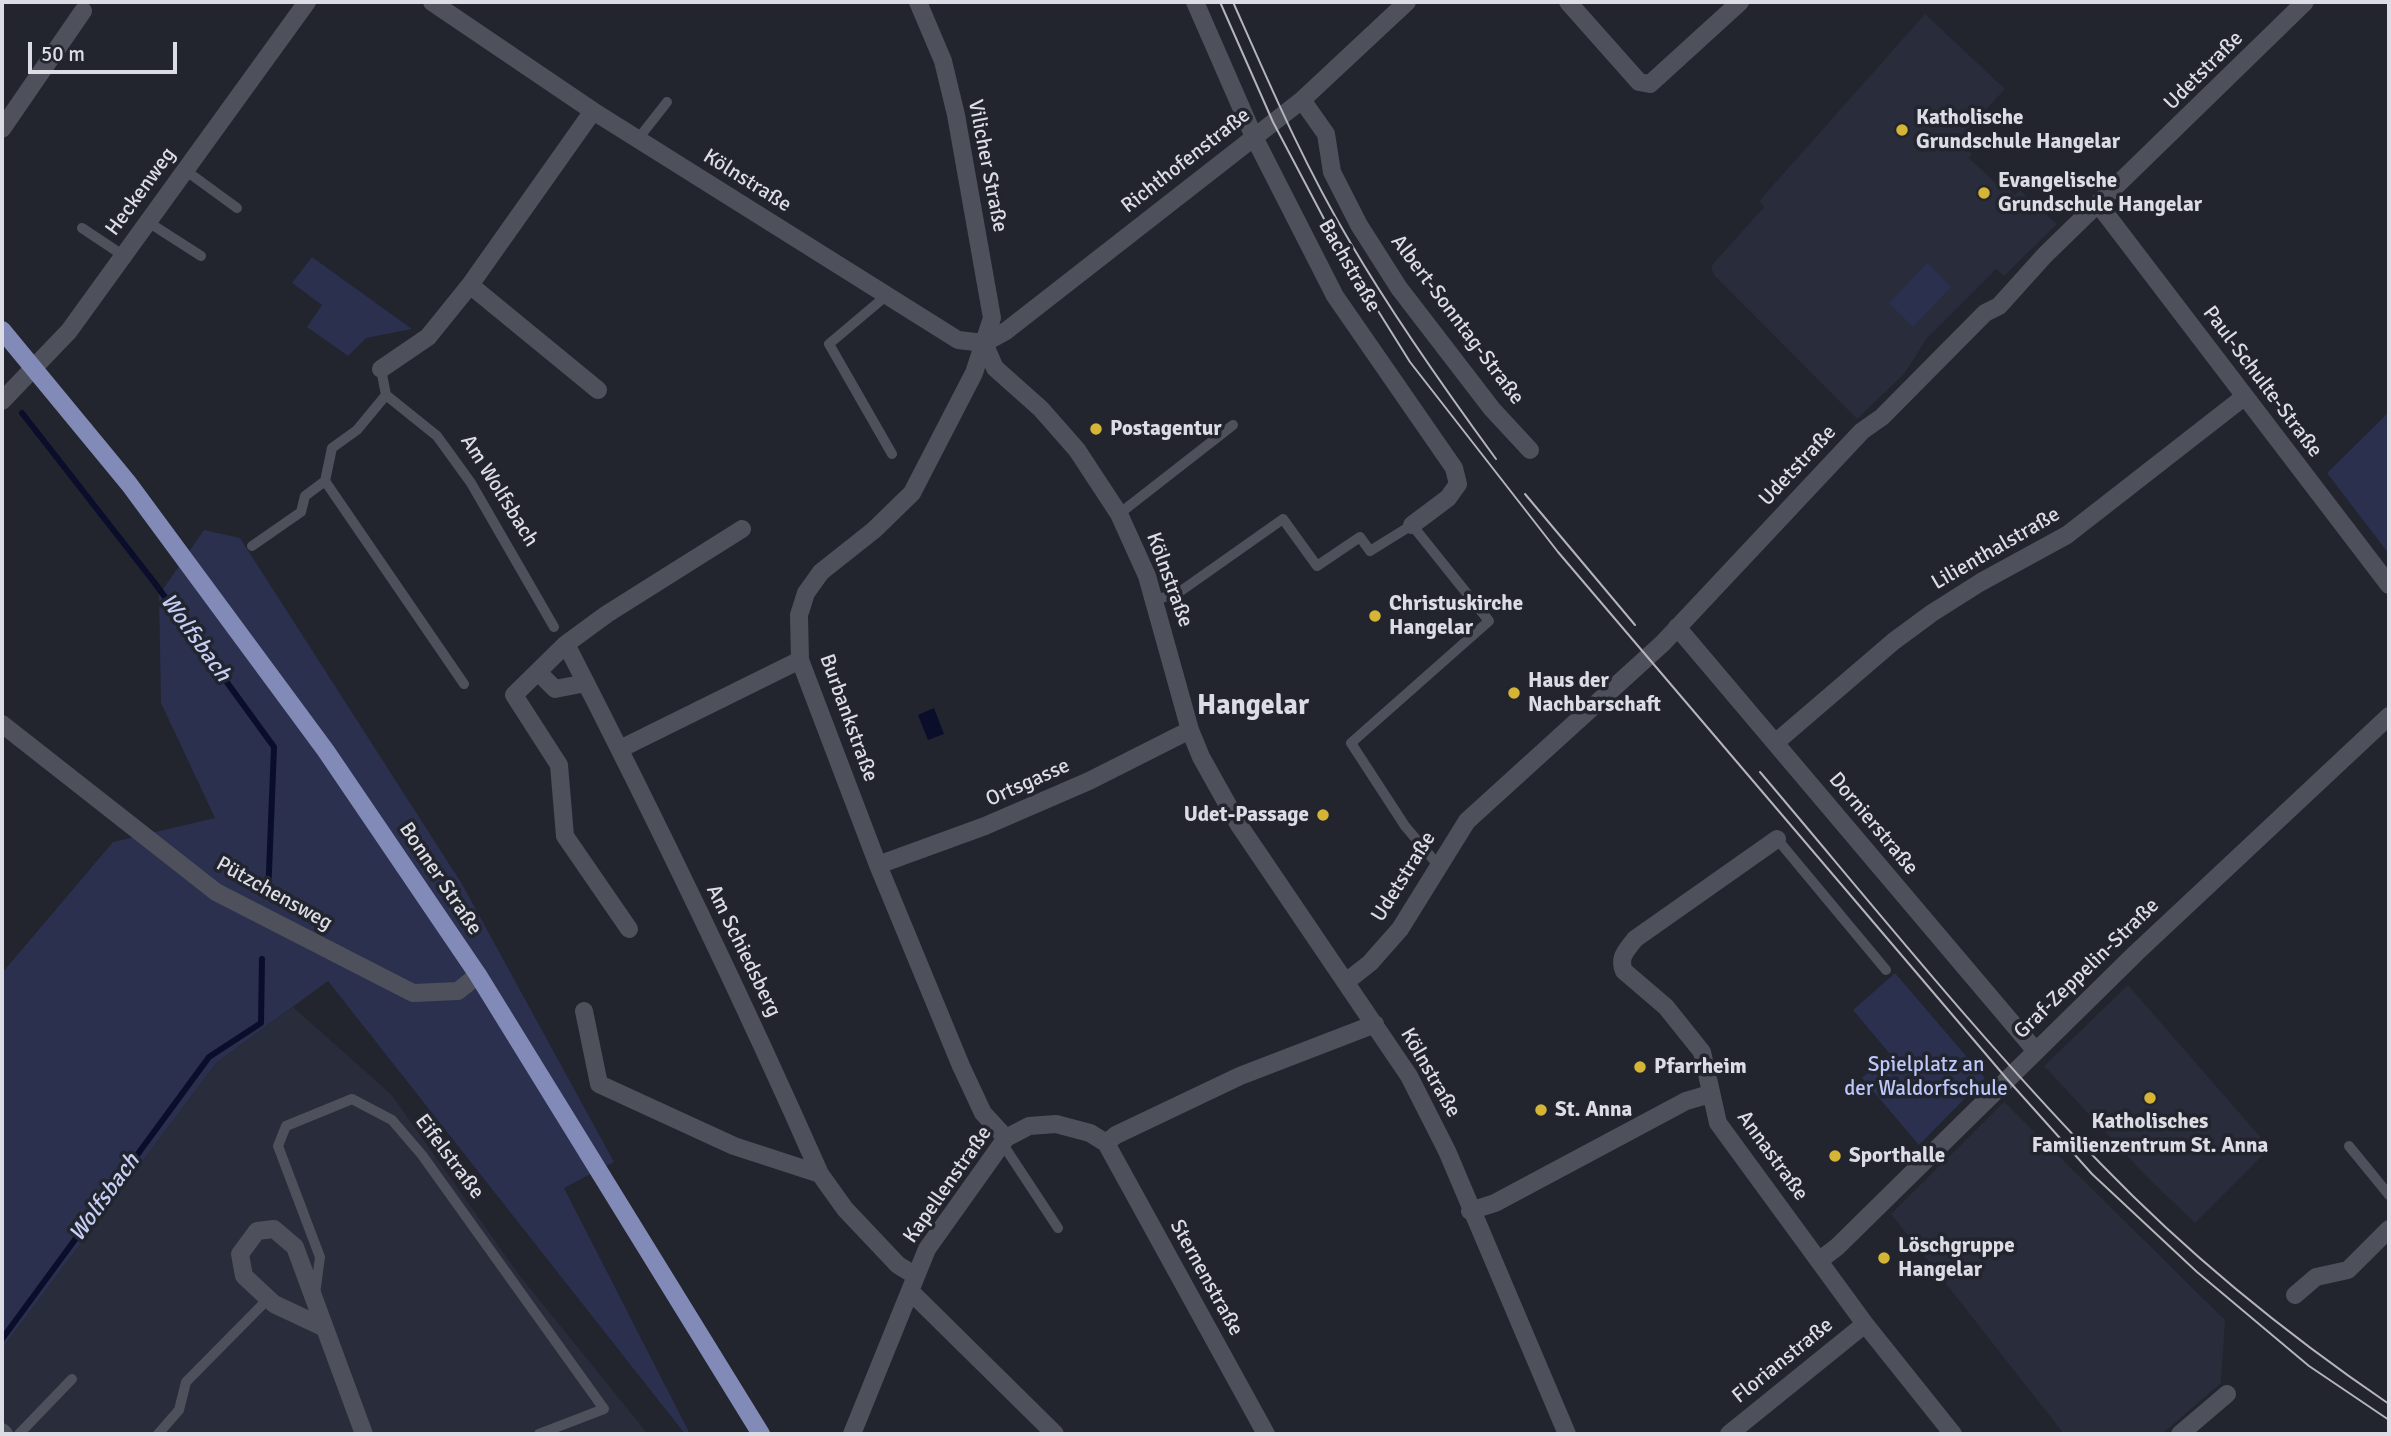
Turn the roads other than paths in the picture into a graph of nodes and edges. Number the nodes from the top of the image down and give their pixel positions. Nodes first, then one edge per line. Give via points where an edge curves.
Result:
1 (307, 2) edge
2 (918, 2) edge
3 (1195, 2) edge
4 (1405, 2) edge
5 (1568, 2) edge
6 (1740, 2) edge
7 (2305, 2) edge
8 (440, 4) edge
9 (83, 11) dead end
10 (1302, 100) junction
11 (667, 102) dead end
12 (593, 111) junction
13 (2, 129) edge
14 (1254, 136) junction
15 (638, 139) junction
16 (185, 170) junction
17 (2099, 205) junction
18 (237, 208) dead end
19 (148, 222) junction
20 (82, 228) dead end
21 (124, 256) junction
22 (201, 256) dead end
23 (470, 285) junction
24 (887, 295) junction
25 (2, 330) edge
26 (984, 343) junction
27 (381, 369) joint
28 (39, 372) junction
29 (598, 390) dead end
30 (386, 395) junction
31 (2244, 397) junction
32 (2, 401) edge
33 (1233, 425) dead end
34 (1530, 450) dead end
35 (892, 454) dead end
36 (325, 481) junction
37 (1119, 514) junction
38 (1412, 525) junction
39 (742, 529) dead end
40 (252, 546) dead end
41 (2389, 585) edge
42 (1155, 600) junction
43 (554, 627) dead end
44 (1677, 627) junction
45 (566, 644) junction
46 (800, 660) junction
47 (538, 672) junction
48 (586, 683) junction
49 (464, 684) dead end
50 (2, 724) edge
51 (2387, 724) edge
52 (1190, 730) junction
53 (1775, 743) junction
54 (620, 749) junction
55 (1777, 839) joint
56 (878, 864) junction
57 (1438, 865) junction
58 (629, 929) dead end
59 (1886, 970) dead end
60 (478, 975) junction
61 (1347, 981) junction
62 (584, 1011) dead end
63 (1375, 1024) junction
64 (2035, 1050) junction
65 (1710, 1094) junction
66 (1004, 1140) junction
67 (1106, 1143) junction
68 (2349, 1146) dead end
69 (820, 1174) junction
70 (2389, 1195) edge
71 (1471, 1212) junction
72 (1058, 1228) dead end
73 (2389, 1229) edge
74 (1820, 1260) junction
75 (913, 1284) junction
76 (2295, 1295) dead end
77 (268, 1299) junction
78 (314, 1300) junction
79 (1865, 1324) junction
80 (323, 1327) junction
81 (72, 1379) dead end
82 (2227, 1394) dead end
83 (19, 1434) edge
84 (158, 1434) edge
85 (364, 1434) edge
86 (539, 1434) edge
87 (761, 1434) edge
88 (852, 1434) edge
89 (1055, 1434) edge
90 (1266, 1434) edge
91 (1567, 1434) edge
92 (1729, 1434) edge
93 (1953, 1434) edge
94 (2180, 1434) edge

1 - 16 street, Heckenweg
2 - 26 street, Vilicher Straße via 943,61 956,115 992,318
3 - 14 street, Bachstraße
4 - 10 street, Richthofenstraße
5 - 6 street via 1639,82 1650,84
7 - 17 street, Udetstraße
8 - 12 street, Kölnstraße
9 - 13 street
10 - 14 street, Richthofenstraße
10 - 34 street, Albert-Sonntag-Straße via 1326,134 1332,172 1399,288 1492,409
11 - 15 lane
12 - 15 street, Kölnstraße
12 - 23 street
14 - 26 street, Richthofenstraße via 1006,331
14 - 38 street, Bachstraße via 1335,296 1454,468 1458,484 1448,498
15 - 24 street, Kölnstraße
16 - 18 lane
16 - 19 street, Heckenweg
17 - 31 street, Paul-Schulte-Straße
17 - 44 street, Udetstraße via 1999,306 1985,313 1882,417 1862,431
19 - 21 street, Heckenweg
19 - 22 lane
20 - 21 lane
21 - 28 street, Heckenweg
23 - 27 street via 428,337
23 - 29 street
24 - 26 street, Kölnstraße via 958,340
24 - 35 lane via 829,344
25 - 28 main road, Bonner Straße
26 - 37 street, Kölnstraße via 995,368 1041,408 1077,450
26 - 46 street, Burbankstraße via 974,373 912,494 821,572 806,593 799,615
27 - 30 lane
28 - 32 street, Heckenweg
28 - 60 main road, Bonner Straße via 129,484 326,751
30 - 36 lane via 357,430 332,448
30 - 43 lane, Am Wolfsbach via 437,436 471,483
31 - 41 street, Paul-Schulte-Straße
31 - 53 street, Lilienthalstraße via 2067,535 1981,582 1894,641
33 - 37 lane
36 - 40 lane via 305,496 301,512
36 - 49 lane
37 - 42 street, Kölnstraße
38 - 42 lane via 1370,551 1360,537 1317,566 1283,519 1178,593
38 - 57 lane via 1489,621 1350,743 1405,826
39 - 45 street
42 - 52 street, Kölnstraße
44 - 53 street, Dornierstraße
44 - 57 street, Udetstraße via 1467,821
45 - 47 street
45 - 48 street, Am Schiedsberg
46 - 54 street
46 - 56 street, Burbankstraße
47 - 48 street via 555,689
47 - 58 street via 514,695 559,765 565,836
48 - 54 street, Am Schiedsberg
50 - 60 street, Pützchensweg via 216,892 413,993 458,990
51 - 64 street, Graf-Zeppelin-Straße
52 - 56 street, Ortsgasse via 985,826
52 - 61 street, Kölnstraße via 1238,825
53 - 64 street, Dornierstraße
54 - 69 street, Am Schiedsberg
55 - 59 lane, Annastraße
55 - 65 street, Annastraße via 1635,939 1623,954 1624,971 1666,1007 1702,1052
56 - 66 street, Burbankstraße via 977,1101
57 - 61 street, Udetstraße via 1400,929
60 - 87 main road, Bonner Straße
61 - 63 street, Kölnstraße
62 - 69 street via 599,1084 734,1146
63 - 67 street via 1240,1076
63 - 71 street, Kölnstraße via 1429,1113
64 - 74 street, Graf-Zeppelin-Straße
65 - 71 street via 1686,1101
65 - 74 street, Annastraße via 1718,1123
66 - 67 street, Kapellenstraße via 1029,1126 1056,1124 1090,1133
66 - 72 lane
66 - 75 street, Kapellenstraße via 927,1250
67 - 90 street, Sternenstraße
68 - 70 lane
69 - 75 street via 845,1209
71 - 91 street, Kölnstraße
73 - 76 street via 2348,1270 2316,1277
74 - 79 street, Annastraße
75 - 88 street, Kapellenstraße
75 - 89 street
77 - 78 street, Eifelstraße via 244,1276 240,1254 257,1231 274,1229 295,1247
77 - 80 street, Eifelstraße
77 - 84 lane via 186,1382 179,1410
78 - 80 street, Eifelstraße
78 - 86 lane, Eifelstraße via 320,1257 278,1146 286,1126 352,1099 392,1120 422,1155 604,1409
79 - 92 street, Florianstraße
79 - 93 street, Annastraße
80 - 85 street, Eifelstraße
81 - 83 lane
82 - 94 street

